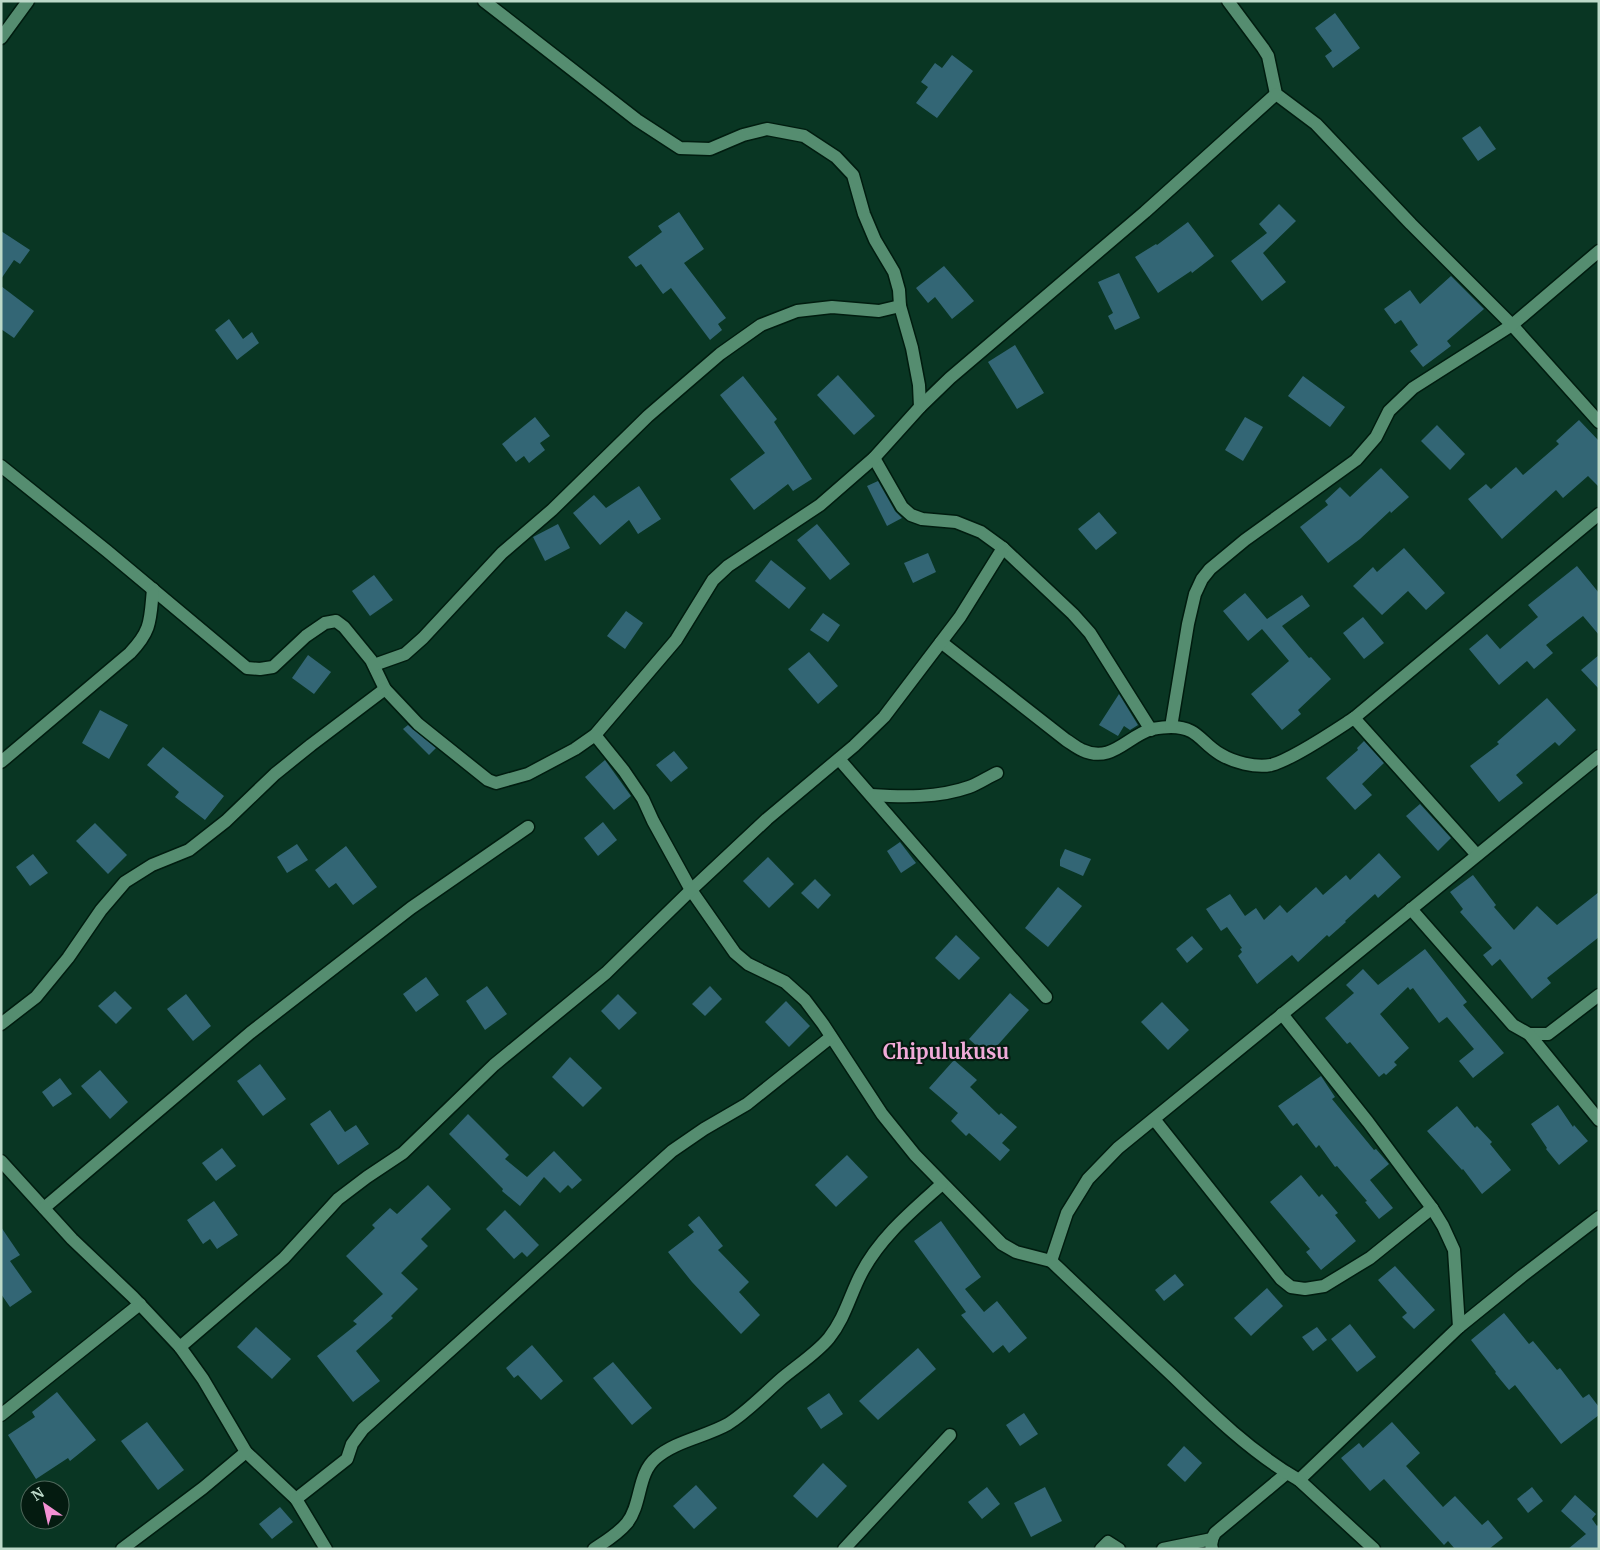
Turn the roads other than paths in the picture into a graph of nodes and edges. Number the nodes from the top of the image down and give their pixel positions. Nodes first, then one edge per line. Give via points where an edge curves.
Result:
1 (28, 1) edge
2 (484, 1) edge
3 (1228, 1) edge
4 (1, 38) edge
5 (1276, 94) junction
6 (1599, 250) edge
7 (900, 306) junction
8 (1512, 325) junction
9 (920, 407) junction
10 (1599, 422) edge
11 (874, 458) junction
12 (1, 466) edge
13 (1599, 514) edge
14 (1003, 548) junction
15 (152, 589) junction
16 (941, 642) junction
17 (374, 665) junction
18 (385, 689) junction
19 (1354, 718) junction
20 (1171, 727) junction
21 (1151, 730) junction
22 (595, 735) junction
23 (1599, 756) edge
24 (839, 759) junction
25 (1, 762) edge
26 (997, 772) dead end
27 (871, 794) junction
28 (528, 827) dead end
29 (1477, 855) junction
30 (691, 890) junction
31 (1411, 909) junction
32 (1599, 995) edge
33 (1046, 997) dead end
34 (1282, 1014) junction
35 (1, 1024) edge
36 (1529, 1034) junction
37 (831, 1037) junction
38 (1154, 1119) junction
39 (1599, 1120) edge
40 (1, 1161) edge
41 (942, 1184) junction
42 (44, 1208) junction
43 (1432, 1208) junction
44 (1599, 1217) edge
45 (1051, 1261) junction
46 (140, 1304) junction
47 (1459, 1327) junction
48 (180, 1347) junction
49 (1, 1414) edge
50 (950, 1435) dead end
51 (246, 1452) junction
52 (1287, 1474) junction
53 (1299, 1480) junction
54 (296, 1499) junction
55 (1212, 1544) edge
56 (122, 1549) edge
57 (326, 1549) edge
58 (594, 1549) edge
59 (844, 1549) edge
60 (1101, 1549) edge
61 (1119, 1549) edge
62 (1163, 1549) edge
63 (1374, 1549) edge

1 - 4 street
2 - 7 street via 638,120 680,148 710,149 768,129 804,136 836,157 853,175 864,214 894,272
3 - 5 street via 1268,56
5 - 8 street via 1316,124
5 - 9 street
6 - 8 street
7 - 9 street via 912,348
7 - 17 street via 879,310 832,307 796,311 762,325 720,354 648,416 552,510 502,553 405,654
8 - 10 street
8 - 20 street via 1413,388 1390,411 1376,438 1356,460 1210,569 1195,594
9 - 11 street
11 - 14 street via 902,507 911,515 956,522 981,532
11 - 22 street via 820,505 728,566 713,580 676,640
12 - 15 street
13 - 19 street
14 - 16 street
14 - 21 street via 1090,633
15 - 17 street via 247,668 260,670 272,667 306,636 325,623 336,621
15 - 25 street via 150,621 143,639
16 - 21 street via 1084,751 1112,752
16 - 24 street via 884,717
17 - 18 street
18 - 22 street via 418,724 481,775 496,783 528,774 576,749
18 - 35 street via 275,774 226,821 189,850 152,865 125,882 36,997
19 - 20 street via 1286,758 1272,765 1260,766 1219,754 1190,730
19 - 29 street
20 - 21 street
22 - 30 street via 643,799
23 - 29 street
24 - 27 street
24 - 30 street via 767,819
26 - 27 street via 969,787 946,793 903,797
27 - 33 street
28 - 42 street via 411,908 250,1033
29 - 31 street
30 - 37 street via 735,953 748,964 786,982 805,1000
30 - 48 street via 606,974 494,1065 402,1153 338,1199 284,1258
31 - 34 street
31 - 36 street via 1513,1025
32 - 36 street via 1548,1034
34 - 38 street
34 - 43 street
36 - 39 street
37 - 41 street via 882,1114
37 - 54 street via 747,1104 672,1151 364,1429 352,1444 346,1459
38 - 43 street via 1280,1278 1291,1287 1324,1286 1370,1258
38 - 45 street via 1118,1148 1088,1179 1066,1214
40 - 42 street
41 - 45 street via 1002,1244 1016,1252
41 - 58 street via 878,1246 829,1339 728,1423 675,1445 655,1458 644,1475 628,1522 612,1538
42 - 46 street
43 - 47 street via 1454,1250
44 - 47 street
45 - 52 street via 1210,1412
46 - 48 street
46 - 49 street
47 - 53 street
48 - 51 street
50 - 59 street
51 - 54 street
51 - 56 street
52 - 53 street
52 - 55 street via 1215,1533
53 - 63 street
54 - 57 street
55 - 62 street
60 - 61 street via 1108,1542

